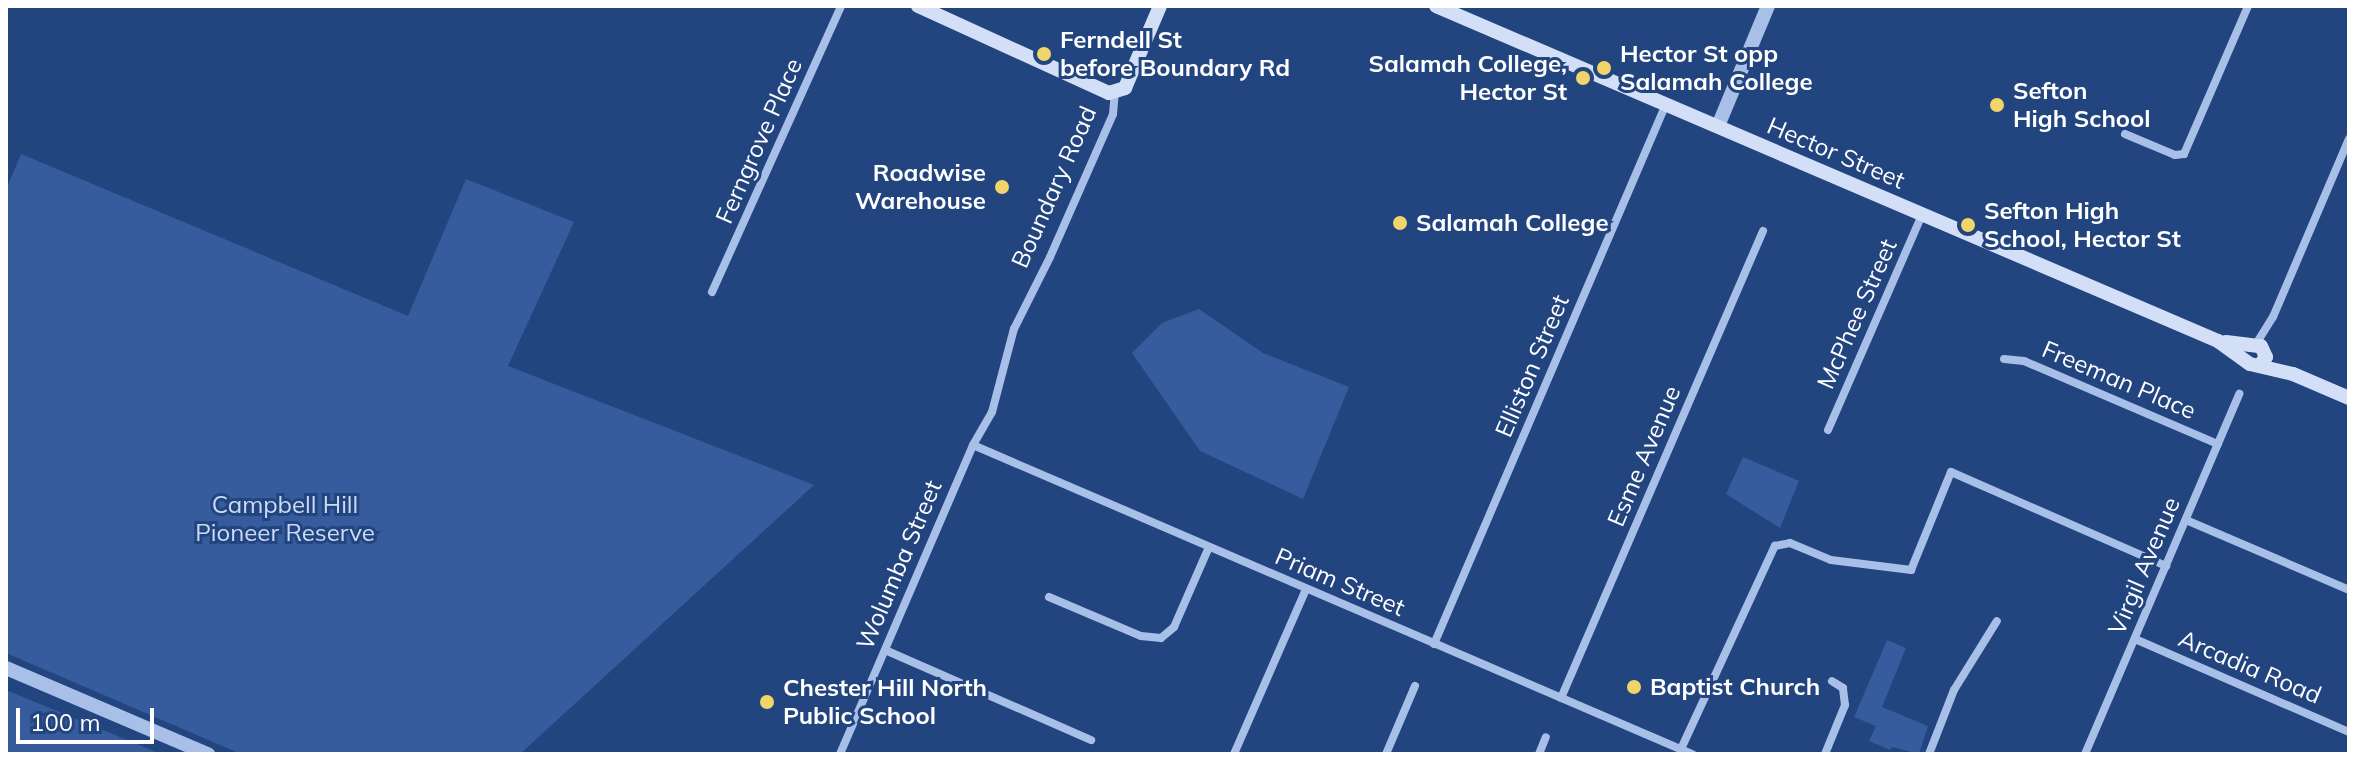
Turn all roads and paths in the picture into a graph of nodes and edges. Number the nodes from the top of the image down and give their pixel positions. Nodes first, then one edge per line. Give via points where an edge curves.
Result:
1 (841, 6) edge
2 (918, 6) edge
3 (1160, 6) edge
4 (1436, 6) edge
5 (1768, 6) edge
6 (2248, 6) edge
7 (1115, 92) junction
8 (1666, 104) junction
9 (1718, 126) junction
10 (2125, 134) dead end
11 (2349, 139) edge
12 (1922, 215) junction
13 (1763, 231) dead end
14 (712, 292) dead end
15 (2257, 353) junction
16 (2004, 359) dead end
17 (999, 394) joint
18 (2239, 394) dead end
19 (2349, 398) edge
20 (1828, 430) dead end
21 (2218, 444) junction
22 (973, 445) junction
23 (2186, 520) junction
24 (1209, 547) junction
25 (2166, 566) junction
26 (1306, 589) junction
27 (2349, 590) edge
28 (1049, 597) dead end
29 (1997, 621) dead end
30 (2135, 639) junction
31 (1434, 644) junction
32 (885, 650) junction
33 (6, 668) edge
34 (1832, 681) dead end
35 (1415, 686) dead end
36 (1561, 698) junction
37 (2349, 732) edge
38 (1546, 737) dead end
39 (1091, 740) dead end
40 (1681, 749) junction
41 (208, 754) edge
42 (840, 754) edge
43 (1234, 754) edge
44 (1386, 754) edge
45 (1539, 754) edge
46 (1692, 754) edge
47 (1825, 754) edge
48 (1929, 754) edge
49 (2085, 754) edge

1 - 14 street, Ferngrove Place
2 - 7 main road
3 - 7 main road, Boundary Road via 1130,80
4 - 8 main road, Hector Street
5 - 9 street
6 - 10 street via 2184,154
7 - 17 street, Boundary Road via 1113,114 1014,329
8 - 9 main road, Hector Street
8 - 31 street, Elliston Street
9 - 12 main road, Hector Street
11 - 15 street
12 - 15 main road, Hector Street
12 - 20 street, McPhee Street
13 - 36 street, Esme Avenue
15 - 19 main road, Hector Street
16 - 21 street, Freeman Place via 2024,361
17 - 22 street, Wolumba Street
18 - 21 street, Virgil Avenue
21 - 23 street, Virgil Avenue
22 - 24 street, Priam Street
22 - 32 street, Wolumba Street
23 - 25 street, Virgil Avenue
23 - 27 street
24 - 26 street, Priam Street
24 - 28 street via 1174,627 1161,638 1141,636
25 - 30 street, Virgil Avenue
25 - 40 street via 1951,472 1911,570 1831,560 1790,543 1775,546
26 - 31 street, Priam Street
26 - 43 street
29 - 48 street via 1954,690
30 - 37 street, Arcadia Road
30 - 49 street, Virgil Avenue
31 - 36 street, Priam Street
32 - 39 street
32 - 42 street, Wolumba Street
33 - 41 street
34 - 47 street via 1843,688 1845,705
35 - 44 street
36 - 40 street, Priam Street
38 - 45 street
40 - 46 street, Priam Street

